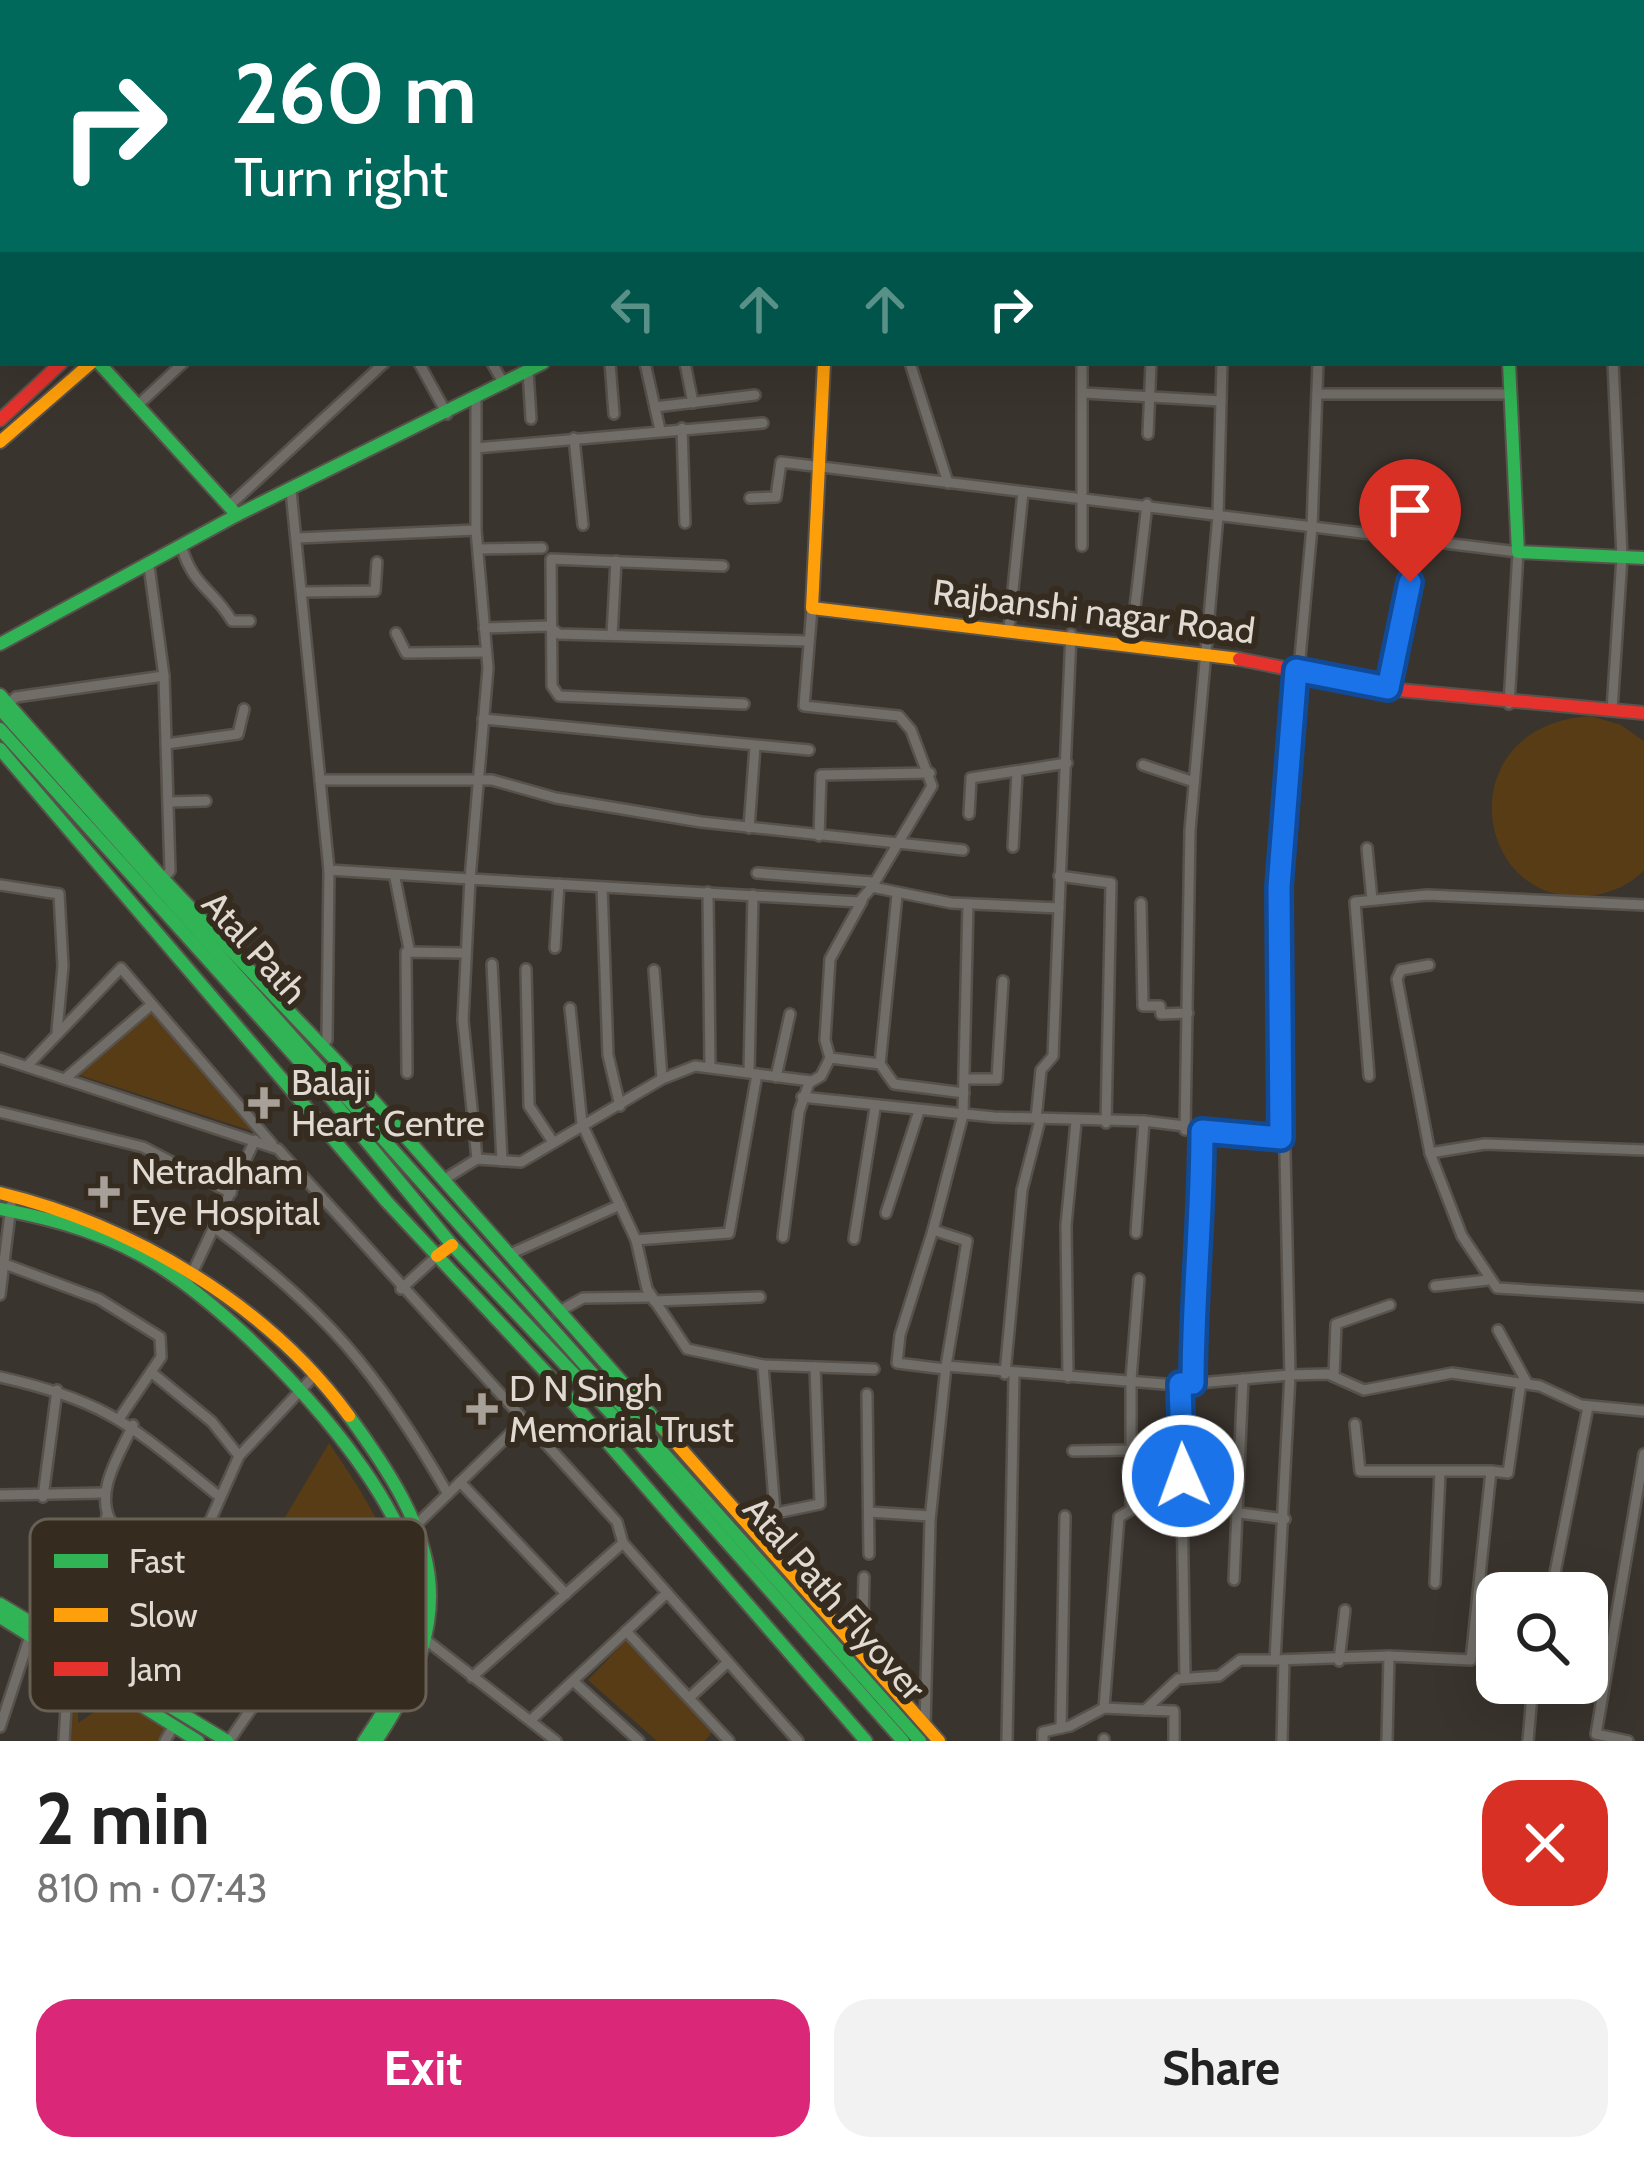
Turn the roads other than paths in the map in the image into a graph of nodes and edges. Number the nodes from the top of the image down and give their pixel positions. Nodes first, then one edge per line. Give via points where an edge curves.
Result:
1 (58, 366) edge
2 (91, 366) edge
3 (98, 366) edge
4 (180, 366) edge
5 (381, 366) edge
6 (421, 366) edge
7 (494, 366) edge
8 (536, 366) edge
9 (610, 366) edge
10 (646, 366) edge
11 (686, 366) edge
12 (824, 366) edge
13 (911, 366) edge
14 (1082, 366) edge
15 (1151, 366) edge
16 (1222, 366) edge
17 (1318, 366) edge
18 (1509, 366) edge
19 (1613, 366) edge
20 (528, 370) junction
21 (504, 384) junction
22 (1084, 393) junction
23 (1317, 394) junction
24 (1510, 394) junction
25 (755, 395) dead end
26 (1150, 397) junction
27 (476, 398) junction
28 (1221, 401) junction
29 (693, 403) junction
30 (138, 405) junction
31 (655, 407) junction
32 (447, 414) junction
33 (614, 414) dead end
34 (531, 419) dead end
35 (0, 420) edge
36 (763, 423) dead end
37 (682, 428) junction
38 (660, 430) junction
39 (1148, 434) dead end
40 (574, 438) junction
41 (0, 442) edge
42 (476, 448) junction
43 (815, 469) junction
44 (948, 483) junction
45 (291, 491) junction
46 (1023, 492) junction
47 (750, 498) dead end
48 (1086, 498) junction
49 (1147, 504) junction
50 (233, 510) junction
51 (1218, 516) junction
52 (685, 523) dead end
53 (583, 525) dead end
54 (1312, 527) junction
55 (476, 530) junction
56 (298, 538) junction
57 (1415, 539) junction
58 (1082, 546) dead end
59 (182, 548) junction
60 (542, 548) dead end
61 (478, 549) junction
62 (1519, 552) junction
63 (1622, 557) junction
64 (1644, 558) edge
65 (616, 561) junction
66 (377, 562) dead end
67 (149, 566) junction
68 (723, 566) dead end
69 (303, 592) junction
70 (812, 608) junction
71 (250, 621) dead end
72 (548, 626) junction
73 (484, 628) junction
74 (1009, 628) junction
75 (396, 633) dead end
76 (1071, 634) junction
77 (612, 635) junction
78 (809, 641) junction
79 (1132, 642) junction
80 (0, 644) edge
81 (486, 652) junction
82 (1206, 652) junction
83 (1296, 670) junction
84 (164, 676) junction
85 (1388, 688) junction
86 (3, 703) edge
87 (744, 704) dead end
88 (1509, 704) junction
89 (244, 709) dead end
90 (1612, 710) junction
91 (1644, 712) edge
92 (483, 719) junction
93 (0, 729) edge
94 (166, 744) junction
95 (755, 746) junction
96 (0, 749) edge
97 (809, 751) dead end
98 (1066, 763) junction
99 (1143, 765) dead end
100 (930, 772) junction
101 (1017, 773) junction
102 (320, 780) junction
103 (478, 781) junction
104 (1194, 782) junction
105 (206, 801) dead end
106 (168, 802) junction
107 (969, 814) dead end
108 (749, 828) junction
109 (819, 836) junction
110 (895, 844) junction
111 (1012, 848) dead end
112 (1367, 848) dead end
113 (963, 850) dead end
114 (328, 870) junction
115 (757, 873) dead end
116 (1060, 876) junction
117 (395, 878) junction
118 (164, 879) junction
119 (470, 880) junction
120 (559, 884) junction
121 (872, 884) junction
122 (0, 885) edge
123 (602, 886) junction
124 (708, 892) junction
125 (753, 895) junction
126 (897, 895) junction
127 (1372, 900) junction
128 (862, 901) junction
129 (1141, 902) dead end
130 (968, 904) junction
131 (1644, 905) edge
132 (1059, 908) junction
133 (555, 948) dead end
134 (409, 950) junction
135 (463, 953) junction
136 (492, 964) dead end
137 (1430, 965) dead end
138 (526, 969) dead end
139 (654, 970) dead end
140 (1003, 981) dead end
141 (152, 1005) junction
142 (570, 1008) dead end
143 (1189, 1013) junction
144 (790, 1014) dead end
145 (57, 1031) junction
146 (321, 1046) junction
147 (0, 1058) edge
148 (830, 1058) junction
149 (880, 1064) junction
150 (28, 1066) junction
151 (710, 1066) junction
152 (407, 1073) dead end
153 (1370, 1076) dead end
154 (67, 1077) junction
155 (776, 1077) junction
156 (754, 1078) junction
157 (662, 1079) junction
158 (964, 1079) junction
159 (807, 1088) junction
160 (964, 1104) junction
161 (620, 1106) junction
162 (875, 1108) junction
163 (0, 1112) edge
164 (919, 1112) junction
165 (1038, 1115) junction
166 (1107, 1119) junction
167 (1144, 1121) junction
168 (1076, 1122) junction
169 (582, 1124) junction
170 (1187, 1124) junction
171 (1202, 1131) junction
172 (1281, 1138) junction
173 (256, 1139) junction
174 (553, 1142) junction
175 (276, 1148) junction
176 (1644, 1150) edge
177 (1430, 1153) junction
178 (477, 1159) junction
179 (502, 1161) junction
180 (443, 1180) junction
181 (231, 1193) junction
182 (7, 1194) edge
183 (620, 1204) junction
184 (5, 1209) edge
185 (886, 1213) dead end
186 (470, 1223) junction
187 (215, 1228) junction
188 (933, 1230) junction
189 (1136, 1234) dead end
190 (783, 1237) dead end
191 (854, 1239) dead end
192 (636, 1240) junction
193 (452, 1245) junction
194 (510, 1253) junction
195 (437, 1256) junction
196 (2, 1264) edge
197 (194, 1271) junction
198 (1139, 1279) dead end
199 (1488, 1280) junction
200 (187, 1285) junction
201 (1435, 1286) dead end
202 (401, 1289) junction
203 (0, 1295) edge
204 (760, 1297) dead end
205 (1644, 1297) edge
206 (653, 1299) junction
207 (1390, 1305) dead end
208 (558, 1312) junction
209 (1498, 1330) dead end
210 (763, 1365) junction
211 (815, 1367) junction
212 (874, 1369) dead end
213 (945, 1371) junction
214 (151, 1372) junction
215 (1010, 1374) junction
216 (1290, 1376) junction
217 (1334, 1376) junction
218 (0, 1377) edge
219 (313, 1377) junction
220 (1068, 1377) junction
221 (1131, 1378) junction
222 (1243, 1379) junction
223 (1524, 1382) junction
224 (1187, 1384) junction
225 (301, 1389) junction
226 (57, 1390) junction
227 (867, 1394) dead end
228 (1588, 1406) junction
229 (1644, 1411) edge
230 (121, 1416) junction
231 (523, 1421) junction
232 (1355, 1424) dead end
233 (133, 1425) junction
234 (1131, 1450) junction
235 (1073, 1451) dead end
236 (1644, 1454) edge
237 (239, 1456) junction
238 (1491, 1471) junction
239 (1440, 1472) junction
240 (460, 1482) junction
241 (105, 1493) junction
242 (448, 1494) junction
243 (0, 1495) edge
244 (43, 1497) junction
245 (220, 1497) junction
246 (775, 1512) junction
247 (869, 1512) junction
248 (1240, 1513) junction
249 (107, 1515) junction
250 (930, 1516) junction
251 (1065, 1516) dead end
252 (106, 1519) edge
253 (111, 1519) edge
254 (210, 1519) edge
255 (392, 1519) edge
256 (412, 1519) edge
257 (422, 1519) edge
258 (1285, 1519) junction
259 (740, 1520) junction
260 (623, 1543) junction
261 (869, 1553) dead end
262 (426, 1566) edge
263 (1555, 1572) edge
264 (864, 1577) dead end
265 (1234, 1580) dead end
266 (1435, 1583) dead end
267 (667, 1593) junction
268 (566, 1594) junction
269 (0, 1604) edge
270 (426, 1610) edge
271 (1345, 1610) dead end
272 (0, 1617) edge
273 (30, 1624) edge
274 (626, 1631) junction
275 (30, 1636) joint
276 (426, 1640) edge
277 (1389, 1655) junction
278 (862, 1657) junction
279 (1279, 1660) junction
280 (1339, 1660) junction
281 (728, 1661) junction
282 (472, 1677) junction
283 (1185, 1678) junction
284 (573, 1681) junction
285 (689, 1698) junction
286 (1531, 1704) edge
287 (1104, 1708) junction
288 (1145, 1710) junction
289 (67, 1711) edge
290 (151, 1711) edge
291 (175, 1711) edge
292 (249, 1711) edge
293 (383, 1711) edge
294 (396, 1711) edge
295 (532, 1718) junction
296 (925, 1726) junction
297 (0, 1727) edge
298 (173, 1727) junction
299 (1060, 1728) junction
300 (794, 1736) edge
301 (64, 1741) edge
302 (165, 1741) edge
303 (198, 1741) edge
304 (228, 1741) edge
305 (364, 1741) edge
306 (376, 1741) edge
307 (556, 1741) edge
308 (639, 1741) edge
309 (729, 1741) edge
310 (780, 1741) edge
311 (866, 1741) edge
312 (903, 1741) edge
313 (920, 1741) edge
314 (939, 1741) edge
315 (1007, 1741) edge
316 (1043, 1741) edge
317 (1174, 1741) edge
318 (1282, 1741) edge
319 (1387, 1741) edge
320 (1528, 1741) edge
321 (1628, 1741) edge

1 - 35 main road
2 - 41 main road
3 - 30 main road
4 - 30 street
5 - 50 street
6 - 32 street
7 - 21 street
8 - 20 main road
9 - 33 street
10 - 31 street
11 - 29 street
12 - 43 main road
13 - 44 street
14 - 22 street
15 - 26 street
16 - 28 street
17 - 23 street
18 - 24 main road
19 - 63 street
20 - 21 main road
20 - 34 street
21 - 27 main road
22 - 26 street
22 - 48 street
23 - 24 street
23 - 54 street
24 - 62 main road
25 - 29 street
26 - 28 street
26 - 39 street
27 - 32 main road
27 - 42 street
28 - 51 street
29 - 31 street
30 - 50 main road
31 - 38 street
32 - 45 main road
36 - 37 street
37 - 38 street
37 - 52 street
38 - 40 street
40 - 42 street
40 - 53 street
42 - 55 street
43 - 44 street
43 - 47 street via 777,464 776,497
43 - 70 main road
44 - 46 street
45 - 50 main road
45 - 56 street
46 - 48 street
46 - 74 street
48 - 49 street
48 - 58 street
49 - 51 street
49 - 79 street
50 - 59 main road
51 - 54 street
51 - 82 street
54 - 57 street
54 - 83 street
55 - 56 street
55 - 61 street
56 - 69 street
57 - 62 street
57 - 85 street
59 - 67 main road
59 - 71 street via 195,583 219,597 232,621
60 - 61 street
61 - 73 street
62 - 63 main road
62 - 88 street
63 - 64 main road
63 - 90 street
65 - 68 street
65 - 72 street via 551,559
65 - 77 street
66 - 69 street via 375,591
67 - 80 main road
67 - 84 street
69 - 102 street
70 - 74 main road, Rajbanshi nagar Road
70 - 78 street
72 - 73 street
72 - 77 street via 559,634
72 - 87 street via 559,696
73 - 81 street
74 - 76 main road, Rajbanshi nagar Road
75 - 81 street via 406,653
76 - 79 main road, Rajbanshi nagar Road
76 - 98 street
77 - 78 street
78 - 100 street via 804,706 899,716
79 - 82 main road, Rajbanshi nagar Road
81 - 92 street
82 - 83 main road, Rajbanshi nagar Road
82 - 104 street
83 - 85 main road, Rajbanshi nagar Road
83 - 172 street via 1279,887
84 - 86 street
84 - 94 street
85 - 88 main road, Rajbanshi nagar Road
86 - 118 main road
86 - 186 main road, Atal Path
88 - 90 main road, Rajbanshi nagar Road
89 - 94 street via 238,734
90 - 91 main road, Rajbanshi nagar Road
92 - 95 street
92 - 103 street
93 - 193 main road, Atal Path via 310,1073
94 - 106 street
95 - 97 street
95 - 108 street
96 - 195 main road
98 - 101 street
98 - 116 street
99 - 104 street
100 - 109 street via 824,773
100 - 110 street via 932,786
101 - 107 street via 971,778
101 - 111 street
102 - 103 street
102 - 114 street
103 - 108 street
103 - 119 street
104 - 143 street
105 - 106 street
106 - 118 street
108 - 109 street
109 - 110 street
110 - 113 street
110 - 121 street
112 - 127 street
114 - 117 street
114 - 146 street
115 - 121 street
116 - 132 street
116 - 166 street via 1111,883
117 - 119 street
117 - 134 street
118 - 146 main road
119 - 120 street
119 - 135 street
120 - 123 street
120 - 133 street
121 - 126 street
121 - 128 street
122 - 145 street via 59,894
123 - 124 street
123 - 161 street via 608,1055
124 - 125 street
124 - 151 street
125 - 128 street
125 - 156 street
126 - 130 street
126 - 149 street
127 - 131 street via 1427,895
127 - 153 street via 1354,906
128 - 148 street via 830,959
129 - 143 street via 1143,1006
130 - 132 street
130 - 158 street
132 - 165 street via 1053,1056 1041,1070
134 - 135 street
134 - 152 street
135 - 178 street
136 - 179 street
137 - 177 street via 1401,970 1396,980
138 - 174 street via 529,1106
139 - 157 street
140 - 158 street via 997,1079
141 - 145 street via 121,968
141 - 154 street
141 - 175 street
142 - 169 street
143 - 170 street
144 - 155 street
145 - 150 street
146 - 180 main road
147 - 150 street
148 - 149 street
148 - 159 street
149 - 160 street via 894,1084
150 - 154 street
151 - 156 street
151 - 157 street
154 - 173 street
155 - 156 street
155 - 159 street
156 - 192 street via 729,1233
157 - 161 street
158 - 160 street
159 - 162 street
159 - 190 street
160 - 164 street
160 - 165 street
160 - 188 street
161 - 169 street
162 - 164 street
162 - 191 street
163 - 181 street via 143,1147
164 - 185 street
165 - 168 street
165 - 215 street via 1022,1190
166 - 167 street
166 - 168 street
167 - 170 street
167 - 189 street
168 - 220 street via 1066,1225
169 - 174 street
169 - 183 street
170 - 171 street
171 - 172 street
171 - 224 street via 1203,1234
172 - 216 street
173 - 175 street
173 - 181 street
174 - 179 street via 521,1162
175 - 202 street
176 - 177 street via 1485,1144
177 - 199 street
178 - 179 street
178 - 180 street
180 - 186 main road
181 - 187 street
182 - 184 street
182 - 197 main road via 98,1217
183 - 192 street
183 - 194 street
184 - 196 street
184 - 200 main road via 92,1233
186 - 194 main road
186 - 313 main road, Atal Path Flyover
187 - 197 street
187 - 242 street via 359,1354
188 - 213 street via 967,1241
188 - 213 street via 896,1363
192 - 206 street
193 - 195 main road
193 - 312 main road, Atal Path Flyover
194 - 208 main road
195 - 202 street
195 - 311 main road
196 - 203 street
196 - 214 street via 99,1299 149,1329 165,1350
197 - 200 street
197 - 219 main road
198 - 221 street
199 - 201 street
199 - 205 street via 1497,1288
200 - 225 main road
202 - 231 street
204 - 206 street
206 - 208 street via 583,1298
206 - 210 street via 688,1349
207 - 217 street via 1336,1324
208 - 259 main road
209 - 223 street
210 - 211 street
210 - 246 street
211 - 212 street
211 - 246 street via 821,1502
213 - 215 street
213 - 250 street
214 - 230 street
214 - 237 street via 212,1421
215 - 220 street
215 - 315 street via 1016,1477 1006,1590
216 - 217 street
216 - 222 street
216 - 258 street
217 - 223 street via 1359,1390 1453,1373
218 - 226 street
219 - 225 street
219 - 256 main road via 352,1420
220 - 221 street
221 - 224 street
221 - 234 street
222 - 224 street
222 - 248 street
223 - 228 street
223 - 238 street via 1508,1473
224 - 283 street
225 - 237 street
225 - 255 main road
226 - 230 street
226 - 244 street
227 - 247 street
228 - 229 street
228 - 263 street
230 - 233 street
231 - 240 street
231 - 260 street via 617,1522
232 - 239 street via 1360,1471
233 - 241 street
233 - 245 street
234 - 235 street
234 - 287 street via 1131,1510 1119,1517
236 - 321 street via 1596,1735
237 - 245 street
238 - 239 street
238 - 277 street via 1471,1660
239 - 266 street
240 - 242 street
240 - 268 street
241 - 244 street
241 - 249 street
242 - 257 street
243 - 244 street
245 - 254 street
246 - 259 street
247 - 250 street
247 - 261 street
248 - 258 street
248 - 265 street
249 - 252 street
249 - 253 street
250 - 296 street
251 - 299 street
258 - 279 street
259 - 278 main road
260 - 267 street
260 - 268 street
262 - 270 main road
264 - 278 street
267 - 274 street
267 - 281 street
268 - 282 street
269 - 273 main road
271 - 280 street
272 - 275 main road
274 - 284 street
274 - 285 street
275 - 297 street
276 - 282 street
277 - 280 street
277 - 319 street
278 - 296 main road
279 - 280 street
279 - 283 street via 1240,1660 1219,1676
279 - 318 street
281 - 285 street
281 - 300 street
282 - 295 street
283 - 288 street
284 - 295 street
284 - 308 street
285 - 309 street
286 - 320 street
287 - 288 street
287 - 299 street
288 - 317 street via 1174,1712
289 - 301 street
290 - 298 main road
291 - 304 main road
292 - 304 street
293 - 305 main road
294 - 306 main road
295 - 307 street
296 - 314 main road
298 - 302 street
298 - 303 main road
299 - 316 street via 1043,1732
300 - 310 street

